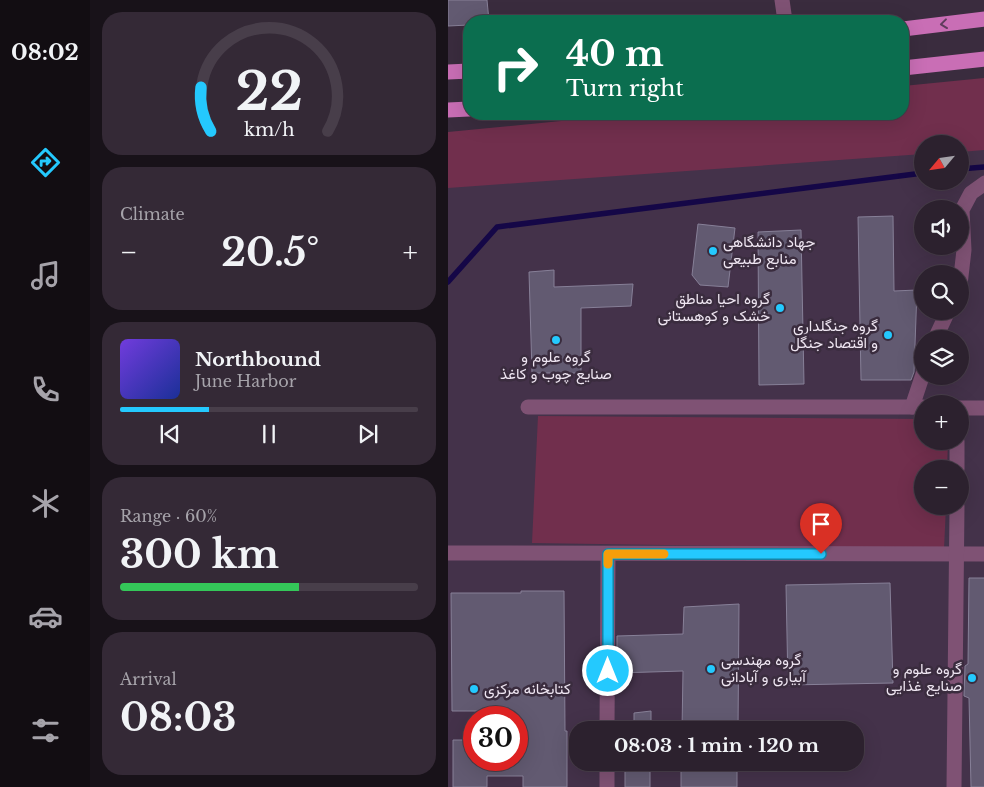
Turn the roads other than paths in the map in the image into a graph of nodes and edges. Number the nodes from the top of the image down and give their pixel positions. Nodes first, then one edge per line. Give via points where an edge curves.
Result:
1 (782, 0) edge
2 (784, 15) edge
3 (984, 19) edge
4 (909, 28) edge
5 (984, 59) edge
6 (909, 67) edge
7 (463, 71) edge
8 (448, 72) edge
9 (463, 109) edge
10 (448, 110) edge
11 (984, 183) edge
12 (962, 265) edge
13 (528, 407) dead end
14 (914, 407) edge
15 (969, 408) edge
16 (984, 408) edge
17 (957, 515) edge
18 (448, 553) edge
19 (608, 554) junction
20 (957, 554) junction
21 (984, 554) edge
22 (607, 721) edge
23 (607, 771) edge
24 (607, 787) edge
25 (954, 787) edge

1 - 2 street
3 -> 4 main road
5 - 6 main road
7 - 8 main road
9 - 10 main road
11 - 12 street via 971,193 962,210
13 - 14 street
15 - 16 street
17 - 20 street
18 - 19 street
19 - 20 street
19 - 22 street
20 - 21 street
20 - 25 street
23 - 24 street

